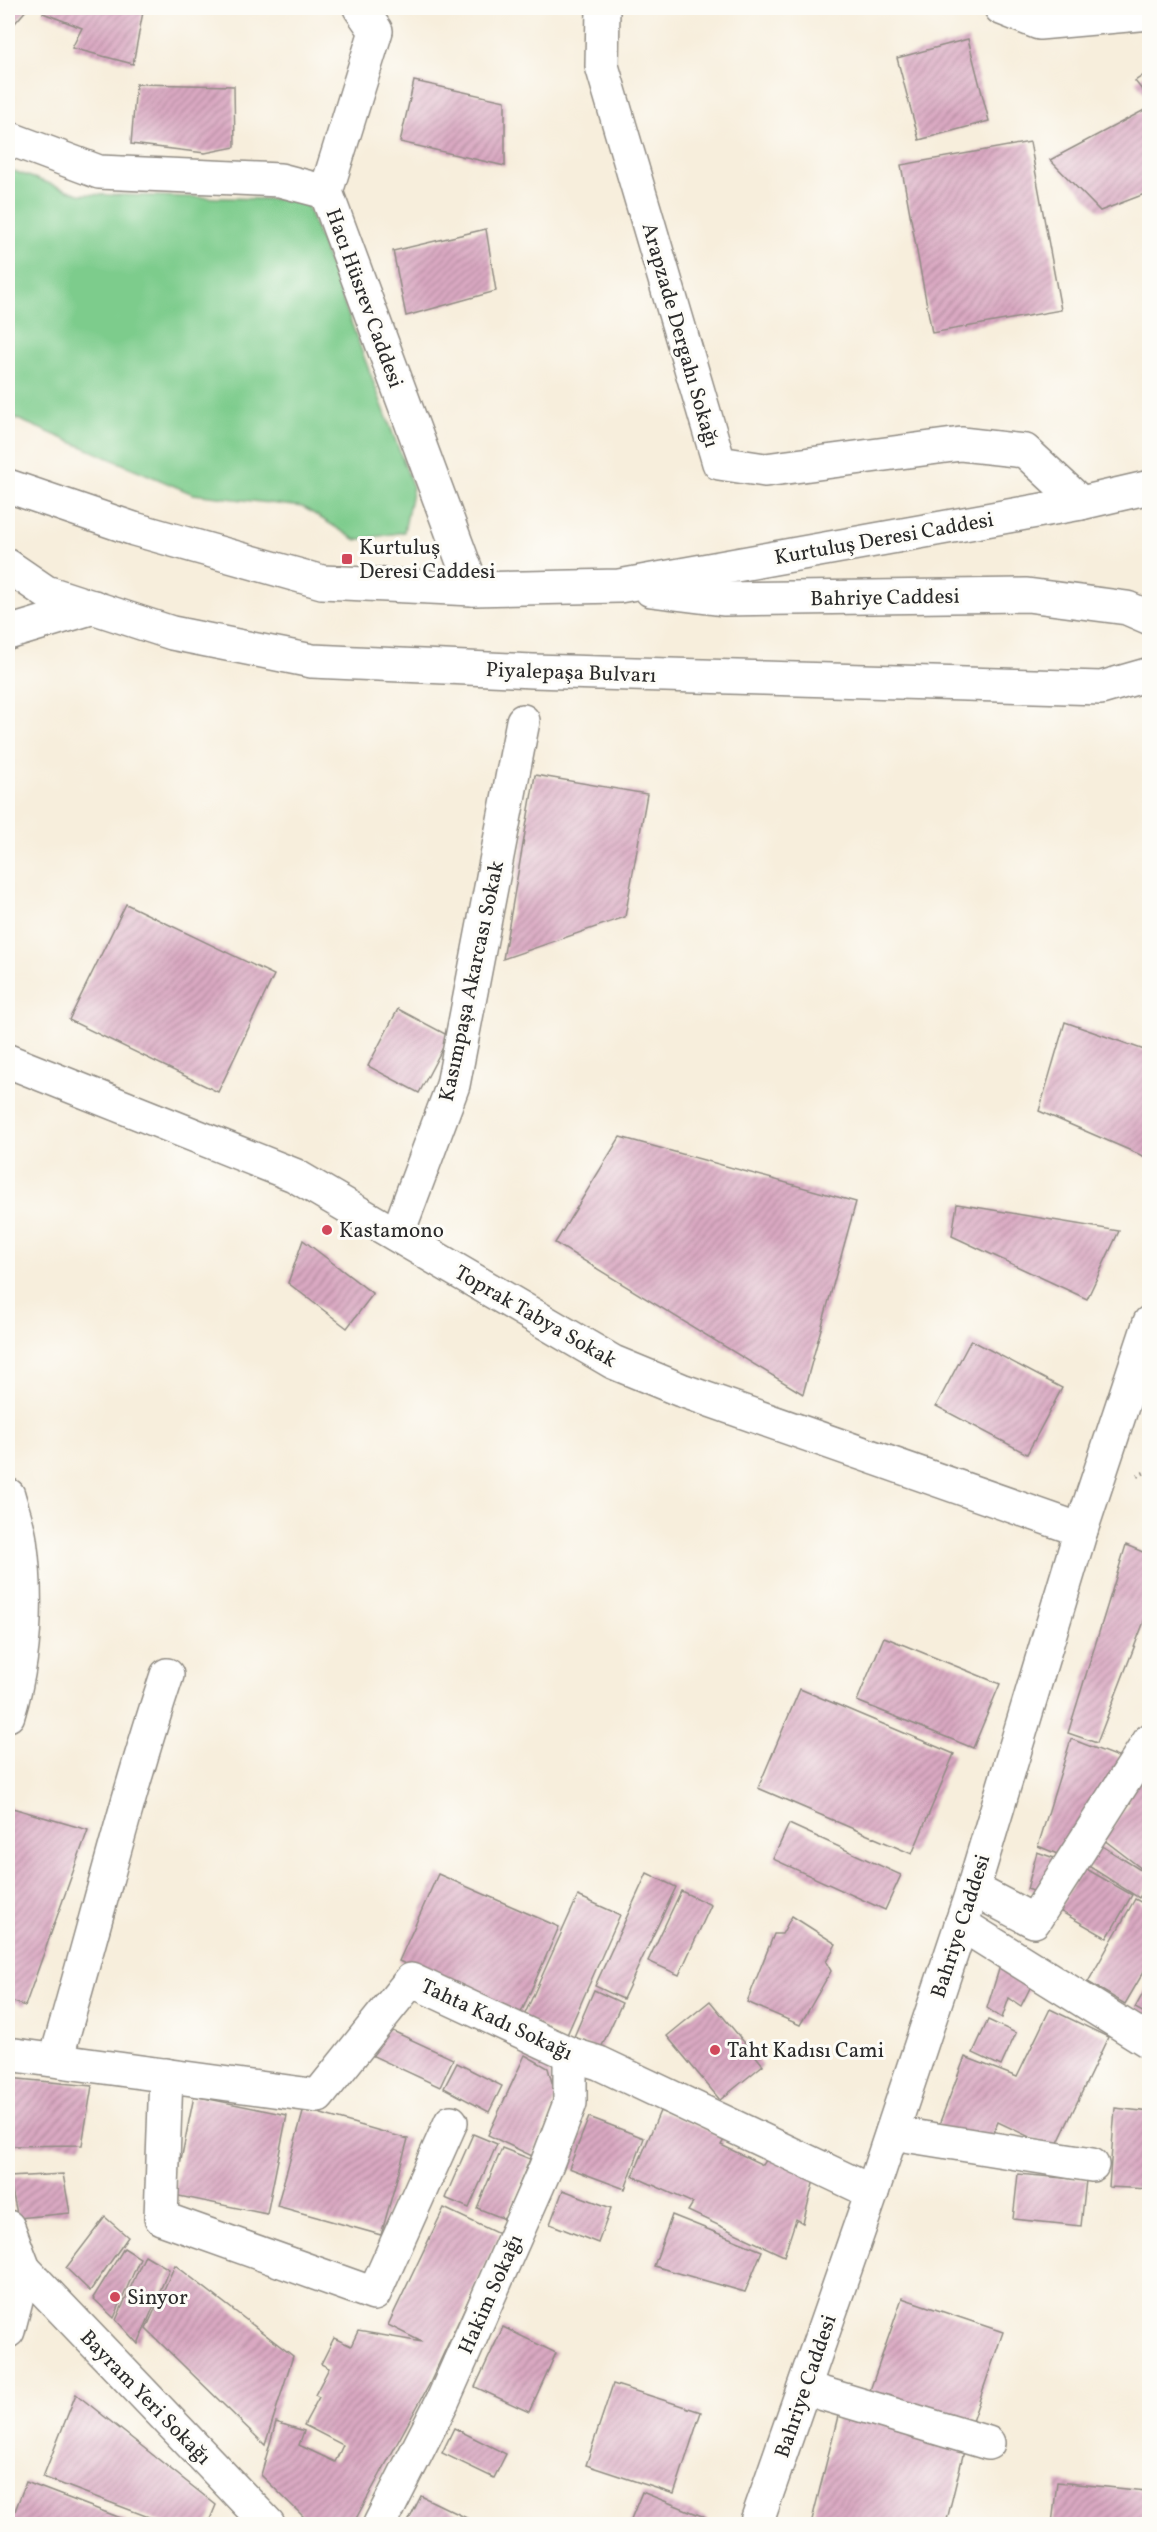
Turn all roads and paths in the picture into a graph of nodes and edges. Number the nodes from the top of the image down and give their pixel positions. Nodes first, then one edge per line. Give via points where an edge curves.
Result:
1 (360, 8) edge
2 (603, 8) edge
3 (1001, 8) edge
4 (1149, 13) edge
5 (8, 138) edge
6 (326, 192) junction
7 (8, 486) edge
8 (1149, 487) edge
9 (1081, 503) junction
10 (8, 566) edge
11 (619, 586) junction
12 (473, 590) junction
13 (94, 607) junction
14 (1149, 618) edge
15 (8, 633) edge
16 (1149, 674) edge
17 (523, 721) dead end
18 (8, 1061) edge
19 (397, 1235) junction
20 (1149, 1322) edge
21 (8, 1496) edge
22 (1081, 1530) junction
23 (167, 1675) dead end
24 (8, 1715) edge
25 (1149, 1740) edge
26 (973, 1889) junction
27 (961, 1924) junction
28 (1149, 2042) edge
29 (8, 2054) edge
30 (570, 2054) junction
31 (56, 2059) junction
32 (166, 2075) junction
33 (451, 2122) dead end
34 (892, 2133) junction
35 (1092, 2165) dead end
36 (872, 2192) junction
37 (8, 2227) edge
38 (16, 2268) edge
39 (8, 2331) edge
40 (804, 2388) junction
41 (988, 2443) dead end
42 (268, 2524) edge
43 (380, 2524) edge
44 (756, 2524) edge

1 - 6 street, Hacı Hüsrev Caddesi via 376,31
2 - 9 street, Arapzade Dergahı Sokağı via 602,66 719,463 765,470 961,444 1025,451
3 - 4 street via 1039,23
5 - 6 street via 99,172 280,180
6 - 12 street, Hacı Hüsrev Caddesi
7 - 12 street via 134,529 322,582
8 - 9 street, Kurtuluş Deresi Caddesi
9 - 11 street, Kurtuluş Deresi Caddesi
10 - 13 street, Piyalepaşa Bulvarı via 46,592
11 - 12 street
11 - 14 street, Bahriye Caddesi via 723,600 1027,595 1127,608
13 - 15 street
13 - 16 street, Piyalepaşa Bulvarı via 172,633 312,661 1101,688
17 - 19 street, Kasımpaşa Akarcası Sokak via 453,1085
18 - 19 street, Toprak Tabya Sokak via 294,1175
19 - 22 street, Toprak Tabya Sokak via 613,1362 681,1390
20 - 22 street, Bahriye Caddesi
21 - 24 street via 20,1540 25,1628
22 - 26 street, Bahriye Caddesi
23 - 31 street via 140,1756
25 - 26 street via 1034,1921
26 - 27 street, Bahriye Caddesi
27 - 28 street
27 - 34 street, Bahriye Caddesi
29 - 31 street, Tahta Kadı Sokağı
30 - 32 street, Tahta Kadı Sokağı via 411,1980 318,2096
30 - 36 street, Tahta Kadı Sokağı via 598,2063
30 - 43 street, Hakim Sokağı via 570,2103 545,2169 443,2400
31 - 32 street, Tahta Kadı Sokağı
32 - 33 street via 160,2218 374,2294
34 - 35 street
34 - 36 street, Bahriye Caddesi
36 - 40 street, Bahriye Caddesi
37 - 38 street
38 - 39 street
38 - 42 street, Bayram Yeri Sokağı
40 - 41 street
40 - 44 street, Bahriye Caddesi

